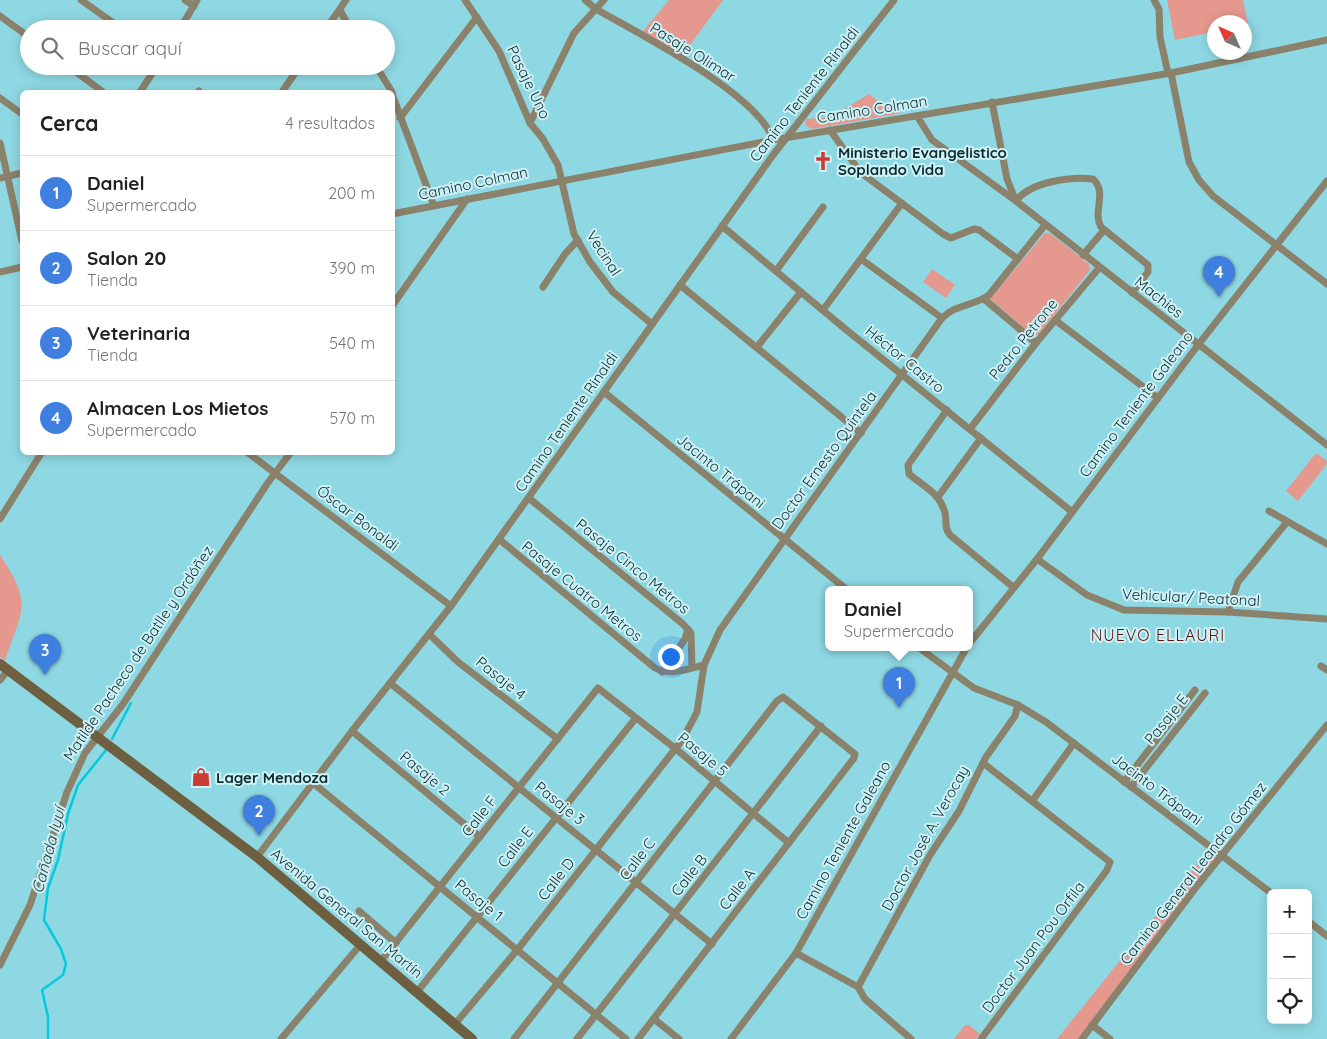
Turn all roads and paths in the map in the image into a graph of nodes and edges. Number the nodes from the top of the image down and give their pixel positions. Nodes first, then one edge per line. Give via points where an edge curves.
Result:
1 (81, 0) edge
2 (185, 0) edge
3 (346, 0) edge
4 (465, 0) edge
5 (585, 0) edge
6 (604, 0) edge
7 (894, 0) edge
8 (1154, 0) edge
9 (196, 3) edge
10 (596, 9) junction
11 (340, 10) junction
12 (0, 16) edge
13 (477, 17) junction
14 (109, 20) edge
15 (186, 20) edge
16 (333, 20) edge
17 (345, 20) edge
18 (20, 30) edge
19 (1327, 40) edge
20 (1170, 73) junction
21 (80, 75) edge
22 (151, 75) edge
23 (294, 75) edge
24 (381, 75) edge
25 (100, 90) edge
26 (141, 90) edge
27 (283, 90) edge
28 (390, 90) edge
29 (0, 98) edge
30 (395, 102) edge
31 (992, 102) junction
32 (20, 113) edge
33 (917, 116) junction
34 (400, 118) junction
35 (530, 123) junction
36 (830, 130) junction
37 (788, 137) junction
38 (773, 140) junction
39 (0, 143) edge
40 (20, 174) edge
41 (8, 177) junction
42 (0, 178) edge
43 (562, 179) junction
44 (1327, 182) edge
45 (467, 199) junction
46 (1016, 201) junction
47 (902, 203) junction
48 (434, 206) junction
49 (823, 207) dead end
50 (395, 213) edge
51 (1046, 225) junction
52 (722, 226) junction
53 (1104, 230) junction
54 (20, 232) edge
55 (578, 240) junction
56 (1277, 245) junction
57 (1083, 255) junction
58 (861, 259) junction
59 (1018, 259) junction
60 (20, 267) edge
61 (1099, 268) junction
62 (776, 271) junction
63 (0, 272) edge
64 (1327, 284) edge
65 (680, 285) junction
66 (543, 286) dead end
67 (802, 292) junction
68 (1132, 293) junction
69 (984, 299) junction
70 (395, 302) edge
71 (823, 310) junction
72 (942, 318) junction
73 (1055, 320) junction
74 (652, 324) junction
75 (1036, 343) junction
76 (1198, 345) junction
77 (757, 347) junction
78 (902, 374) junction
79 (604, 392) junction
80 (1158, 398) junction
81 (947, 410) junction
82 (970, 429) junction
83 (861, 433) junction
84 (981, 438) junction
85 (1327, 445) edge
86 (40, 455) edge
87 (252, 455) edge
88 (289, 455) edge
89 (276, 474) junction
90 (938, 497) junction
91 (530, 499) junction
92 (1071, 511) junction
93 (1269, 511) dead end
94 (0, 520) edge
95 (1287, 522) junction
96 (500, 540) junction
97 (784, 540) junction
98 (1327, 544) edge
99 (1037, 559) junction
100 (842, 586) edge
101 (1013, 587) junction
102 (451, 606) junction
103 (1228, 612) junction
104 (1327, 619) edge
105 (688, 629) junction
106 (429, 634) junction
107 (973, 639) edge
108 (923, 651) edge
109 (965, 651) edge
110 (704, 665) junction
111 (4, 667) edge
112 (692, 667) junction
113 (662, 672) junction
114 (952, 672) junction
115 (0, 680) edge
116 (390, 683) junction
117 (598, 688) joint
118 (1195, 690) dead end
119 (1205, 693) dead end
120 (1018, 705) junction
121 (1180, 708) junction
122 (1186, 716) junction
123 (635, 719) junction
124 (1327, 725) edge
125 (821, 726) junction
126 (352, 731) junction
127 (97, 736) junction
128 (558, 739) junction
129 (1074, 744) junction
130 (1159, 744) junction
131 (676, 749) junction
132 (983, 762) junction
133 (714, 781) junction
134 (1124, 782) junction
135 (313, 783) junction
136 (1131, 787) junction
137 (519, 788) junction
138 (1033, 800) junction
139 (754, 813) junction
140 (556, 817) junction
141 (480, 837) junction
142 (789, 843) junction
143 (596, 850) junction
144 (1222, 856) junction
145 (257, 857) junction
146 (637, 883) junction
147 (441, 886) junction
148 (1267, 890) edge
149 (359, 912) dead end
150 (676, 915) junction
151 (478, 916) junction
152 (1312, 924) edge
153 (1327, 936) edge
154 (396, 943) junction
155 (361, 944) junction
156 (712, 944) junction
157 (0, 947) edge
158 (518, 949) junction
159 (8, 950) junction
160 (796, 953) junction
161 (381, 961) junction
162 (0, 965) edge
163 (558, 983) junction
164 (858, 987) junction
165 (417, 992) junction
166 (596, 1014) junction
167 (654, 1019) junction
168 (455, 1024) junction
169 (1092, 1025) junction
170 (903, 1036) edge
171 (735, 1038) edge
172 (280, 1039) edge
173 (472, 1039) edge
174 (514, 1039) edge
175 (577, 1039) edge
176 (626, 1039) edge
177 (638, 1039) edge
178 (679, 1039) edge
179 (911, 1039) edge
180 (981, 1039) edge
181 (1082, 1039) edge
182 (1110, 1039) edge

1 - 14 street
2 - 9 street
3 - 11 street
4 - 13 street, Pasaje Uno
5 - 10 street, Pasaje Olimar
6 - 10 street
7 - 37 street, Camino Teniente Rinaldi
8 - 20 street via 1159,8 1160,37
9 - 15 street
10 - 35 street via 574,33
10 - 38 street, Pasaje Olimar via 691,65 741,99 766,123
11 - 16 street
11 - 17 street
12 - 18 street
13 - 34 street
13 - 35 street, Pasaje Uno via 499,51
19 - 20 street, Camino Colman
20 - 31 street, Camino Colman
20 - 56 street via 1189,162 1199,180 1213,196
21 - 25 street
22 - 26 street
23 - 27 street
24 - 28 street
29 - 32 street
30 - 34 street
31 - 33 street, Camino Colman
31 - 46 street via 1007,179
33 - 36 street, Camino Colman
33 - 46 street, Machies via 932,140
34 - 48 street
35 - 43 street, Pasaje Uno via 549,149
36 - 37 street, Camino Colman
36 - 47 street via 860,172
37 - 38 street, Camino Colman
37 - 52 street, Camino Teniente Rinaldi
38 - 43 street, Camino Colman
39 - 41 street
40 - 41 street
41 - 42 street
41 - 54 street
43 - 45 street, Camino Colman
43 - 55 street, Vecinal
44 - 56 street, Camino Teniente Galeano
45 - 48 street, Camino Colman
45 - 70 street
46 - 51 street, Machies
46 - 53 street via 1023,193 1042,186 1071,179 1093,179 1100,190 1098,222
47 - 58 street
47 - 59 street via 947,237 974,229
48 - 50 street, Camino Colman
49 - 62 street
51 - 57 street, Machies
51 - 59 street
52 - 62 street, Héctor Castro
52 - 65 street, Camino Teniente Rinaldi
53 - 57 street
53 - 68 street via 1148,265 1148,272
55 - 66 street
55 - 74 street, Vecinal via 613,292
56 - 64 street
56 - 76 street, Camino Teniente Galeano
57 - 61 street, Machies
58 - 71 street
58 - 72 street
59 - 69 street
60 - 63 street
61 - 68 street, Machies
61 - 73 street, Pedro Petrone
62 - 67 street, Héctor Castro
65 - 74 street, Camino Teniente Rinaldi
65 - 77 street
67 - 71 street, Héctor Castro
67 - 77 street
68 - 76 street, Machies
69 - 72 street, Doctor Ernesto Quintela via 956,307
69 - 75 street
71 - 78 street, Héctor Castro
72 - 78 street, Doctor Ernesto Quintela
73 - 75 street, Pedro Petrone
73 - 80 street
74 - 79 street, Camino Teniente Rinaldi
75 - 82 street, Pedro Petrone
76 - 80 street, Camino Teniente Galeano
76 - 85 street, Machies
77 - 83 street
78 - 81 street, Héctor Castro
78 - 83 street, Doctor Ernesto Quintela
79 - 91 street, Camino Teniente Rinaldi
79 - 97 street, Jacinto Trápani
80 - 92 street, Camino Teniente Galeano
81 - 82 street, Héctor Castro
81 - 90 street via 908,464 909,474
82 - 84 street, Héctor Castro
83 - 97 street, Doctor Ernesto Quintela
84 - 90 street
84 - 92 street, Héctor Castro
86 - 94 street
87 - 89 street, Óscar Bonaldi
88 - 89 street, Matilde Pacheco de Batlle y Ordóñez
89 - 102 street, Óscar Bonaldi
89 - 127 street, Matilde Pacheco de Batlle y Ordóñez via 122,704
90 - 101 street via 945,514 946,531
91 - 96 street, Camino Teniente Rinaldi
91 - 105 street, Pasaje Cinco Metros
92 - 99 street, Camino Teniente Galeano
93 - 95 street
95 - 98 street
95 - 103 street via 1238,582
96 - 102 street, Camino Teniente Rinaldi
96 - 113 street, Pasaje Cuatro Metros
97 - 100 street, Jacinto Trápani
97 - 110 street, Doctor Ernesto Quintela via 720,630
99 - 101 street, Camino Teniente Galeano
99 - 103 street, Vehicular/ Peatonal via 1087,595 1124,610
101 - 107 street, Camino Teniente Galeano
102 - 106 street, Camino Teniente Rinaldi
103 - 104 street, Vehicular/ Peatonal
105 - 112 street, Pasaje Cinco Metros via 691,633
105 - 113 street via 685,639
106 - 116 street, Camino Teniente Rinaldi
106 - 128 street, Pasaje 4 via 458,662
108 - 114 street, Jacinto Trápani
109 - 114 street, Camino Teniente Galeano
110 - 112 street
110 - 131 street, Doctor Ernesto Quintela via 693,725
111 - 115 street, Avenida General San Martín
111 - 127 main road, Avenida General San Martín
112 - 113 street
114 - 120 street, Jacinto Trápani via 974,688
114 - 160 street, Camino Teniente Galeano
116 - 126 street, Camino Teniente Rinaldi
116 - 137 street, Pasaje 3
117 - 123 street, Pasaje 5
117 - 128 street, Calle F
118 - 121 street, Pasaje E
119 - 122 street, Pasaje E
120 - 129 street, Jacinto Trápani
120 - 132 street, Doctor José A. Verocay via 1015,716
121 - 122 street
121 - 130 street, Pasaje E
122 - 130 street, Pasaje E
123 - 131 street, Pasaje 5
123 - 140 street, Calle E
124 - 144 street, Camino General Leandro Gómez
125 - 133 street, Calle C via 783,697
125 - 139 street, Calle B
125 - 142 street, Calle A via 855,754
126 - 135 street, Camino Teniente Rinaldi
126 - 141 street, Pasaje 2
127 - 145 main road, Avenida General San Martín
127 - 159 street, Matilde Pacheco de Batlle y Ordóñez via 70,784 30,905
128 - 137 street, Calle F
129 - 134 street, Jacinto Trápani
129 - 138 street
130 - 134 street, Pasaje E
130 - 136 street, Pasaje E
131 - 133 street, Pasaje 5
131 - 143 street, Calle D
132 - 138 street
132 - 164 street, Doctor José A. Verocay via 959,811 930,855
133 - 139 street, Pasaje 5
133 - 146 street, Calle C
134 - 136 street, Jacinto Trápani
135 - 145 street, Camino Teniente Rinaldi
135 - 147 street, Pasaje 1
136 - 144 street, Jacinto Trápani
137 - 140 street, Pasaje 3
137 - 141 street, Calle F
138 - 180 street, Doctor Juan Pou Orfila via 1110,862
139 - 142 street, Pasaje 5
139 - 150 street, Calle B
140 - 143 street, Pasaje 3
140 - 151 street, Calle E
141 - 147 street, Calle F
142 - 156 street, Calle A
143 - 146 street, Pasaje 3
143 - 158 street, Calle D
144 - 148 street, Jacinto Trápani
144 - 169 street, Camino General Leandro Gómez
145 - 155 main road, Avenida General San Martín
146 - 150 street, Pasaje 3
146 - 163 street, Calle C
147 - 151 street, Pasaje 1
147 - 154 street, Calle F
149 - 154 street
150 - 156 street, Pasaje 3
150 - 166 street, Calle B
151 - 158 street, Pasaje 1
151 - 165 street, Calle E
152 - 153 street
154 - 161 street, Calle F
155 - 161 main road, Avenida General San Martín
155 - 172 street
156 - 167 street, Calle A
157 - 159 street
158 - 163 street, Pasaje 1
158 - 168 street, Calle D
159 - 162 street, Matilde Pacheco de Batlle y Ordóñez
160 - 164 street
160 - 171 street, Camino Teniente Galeano
161 - 165 main road, Avenida General San Martín
163 - 166 street, Pasaje 1
163 - 174 street, Calle C
164 - 170 street via 865,1000
165 - 168 main road, Avenida General San Martín
166 - 175 street, Calle B
166 - 176 street, Pasaje 1
167 - 177 street, Calle A
167 - 178 street
168 - 173 main road, Avenida General San Martín
169 - 181 street, Camino General Leandro Gómez
169 - 182 street
170 - 179 street

